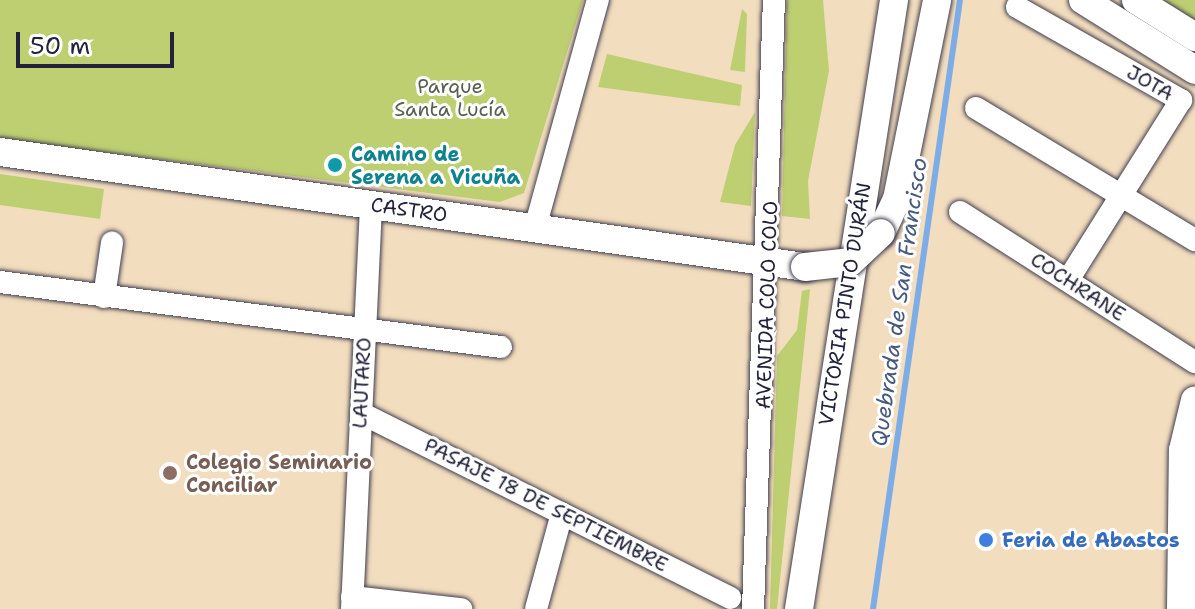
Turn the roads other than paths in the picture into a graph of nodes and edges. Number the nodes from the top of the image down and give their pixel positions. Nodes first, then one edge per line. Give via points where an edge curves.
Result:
1 (598, 0) edge
2 (774, 0) edge
3 (894, 0) edge
4 (905, 0) edge
5 (937, 0) edge
6 (1083, 0) edge
7 (1136, 0) edge
8 (1017, 7) dead end
9 (1195, 37) edge
10 (1195, 70) edge
11 (976, 108) dead end
12 (912, 109) junction
13 (0, 152) edge
14 (1119, 194) junction
15 (371, 205) junction
16 (960, 212) dead end
17 (535, 228) junction
18 (1195, 240) edge
19 (112, 243) dead end
20 (770, 263) junction
21 (1068, 280) junction
22 (0, 282) edge
23 (104, 297) junction
24 (365, 330) junction
25 (501, 347) dead end
26 (1195, 362) edge
27 (1195, 400) edge
28 (361, 413) junction
29 (1189, 450) edge
30 (562, 513) junction
31 (1188, 545) edge
32 (730, 598) dead end
33 (352, 603) edge
34 (461, 609) edge
35 (536, 609) edge
36 (753, 609) edge
37 (799, 609) edge
38 (1181, 609) edge

1 - 17 street
2 - 20 street, AVENIDA COLO COLO
3 - 37 main road, VICTORIA PINTO DURÁN
4 - 12 main road
5 - 12 main road
6 - 10 main road
7 - 9 main road
8 - 14 street, JOTA via 1181,100
11 - 14 street
12 - 20 main road, CASTRO, bridge via 897,199 881,233 850,262 805,267
13 - 15 main road, CASTRO
14 - 18 street
14 - 21 street, JOTA
15 - 17 main road, CASTRO
15 - 24 street, LAUTARO
16 - 21 street, COCHRANE
17 - 20 main road, CASTRO
19 - 23 street
20 - 36 street, AVENIDA COLO COLO
21 - 26 street, COCHRANE
22 - 23 street
23 - 24 street
24 - 25 street
24 - 28 street, LAUTARO
27 - 29 main road
28 - 30 street, PASAJE 18 DE SEPTIEMBRE
28 - 33 street, LAUTARO
29 - 31 main road
30 - 32 street, PASAJE 18 DE SEPTIEMBRE
30 - 35 street
31 - 38 main road
33 - 34 street

